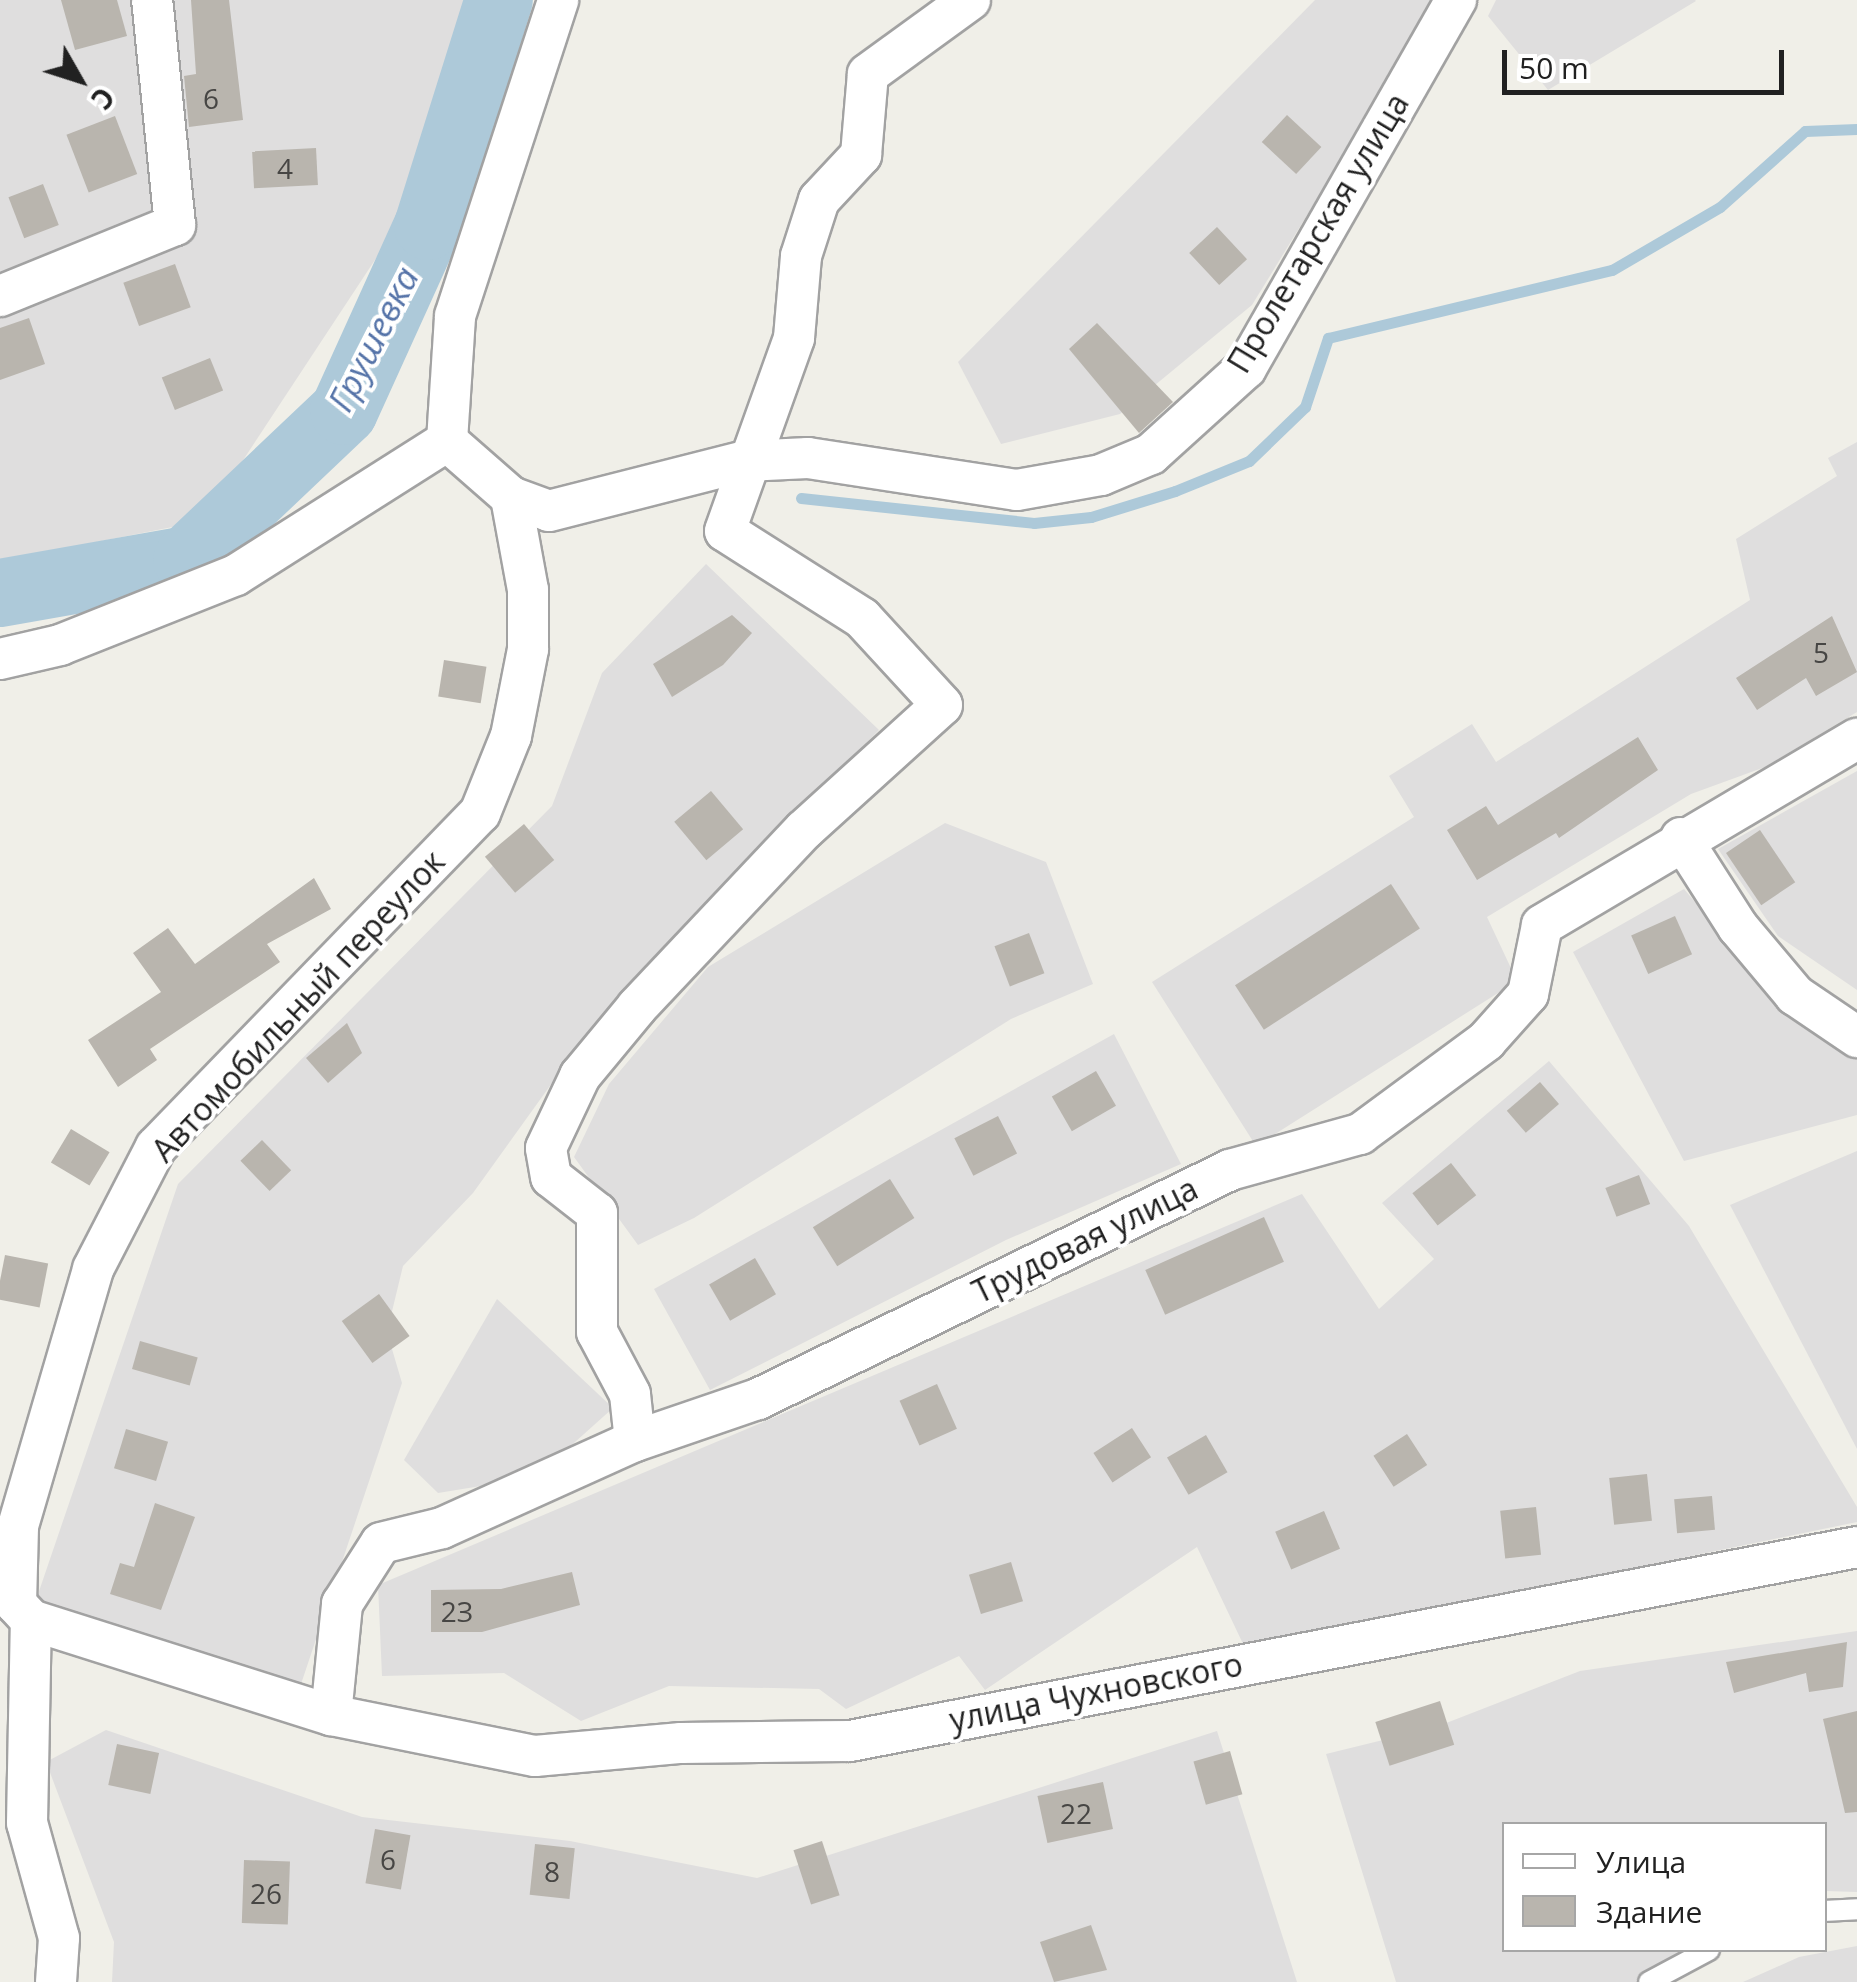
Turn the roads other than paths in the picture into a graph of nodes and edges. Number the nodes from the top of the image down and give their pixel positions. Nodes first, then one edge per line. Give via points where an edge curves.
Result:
1 (152, 0) edge
2 (558, 0) edge
3 (970, 0) edge
4 (1456, 0) edge
5 (0, 296) edge
6 (447, 441) junction
7 (745, 461) junction
8 (511, 498) junction
9 (0, 659) edge
10 (1857, 739) edge
11 (1681, 838) junction
12 (1857, 1038) edge
13 (636, 1441) junction
14 (1857, 1548) edge
15 (16, 1609) edge
16 (332, 1715) junction
17 (1857, 1909) edge
18 (1827, 1911) edge
19 (1705, 1952) edge
20 (56, 1982) edge
21 (1649, 1982) edge

1 - 5 street via 175,226
2 - 6 street via 455,316
3 - 7 street via 868,74 861,155 819,200 801,256 794,338
4 - 7 street, Пролетарская улица via 1246,368 1151,454 1101,476 1017,490 808,458
6 - 8 street
6 - 9 street via 236,575 60,646
7 - 8 street, Пролетарская улица via 548,510
7 - 13 street via 725,530 862,618 942,706 804,830 637,1008 580,1076 546,1148 552,1177 597,1213 596,1332 630,1394
8 - 15 street, Автомобильный переулок via 528,590 528,649 511,736 480,813 156,1147 93,1269 18,1526
10 - 11 street, Трудовая улица
11 - 12 street via 1738,927 1795,995
11 - 13 street, Трудовая улица via 1542,925 1528,994 1486,1041 1360,1134 1230,1170 758,1398
13 - 16 street, Трудовая улица via 442,1528 381,1543 342,1604
14 - 16 street, улица Чухновского via 850,1742 681,1743 535,1756
15 - 16 street, улица Чухновского
15 - 20 street, Автомобильный переулок via 27,1822 59,1938
17 - 18 lane
19 - 21 lane

